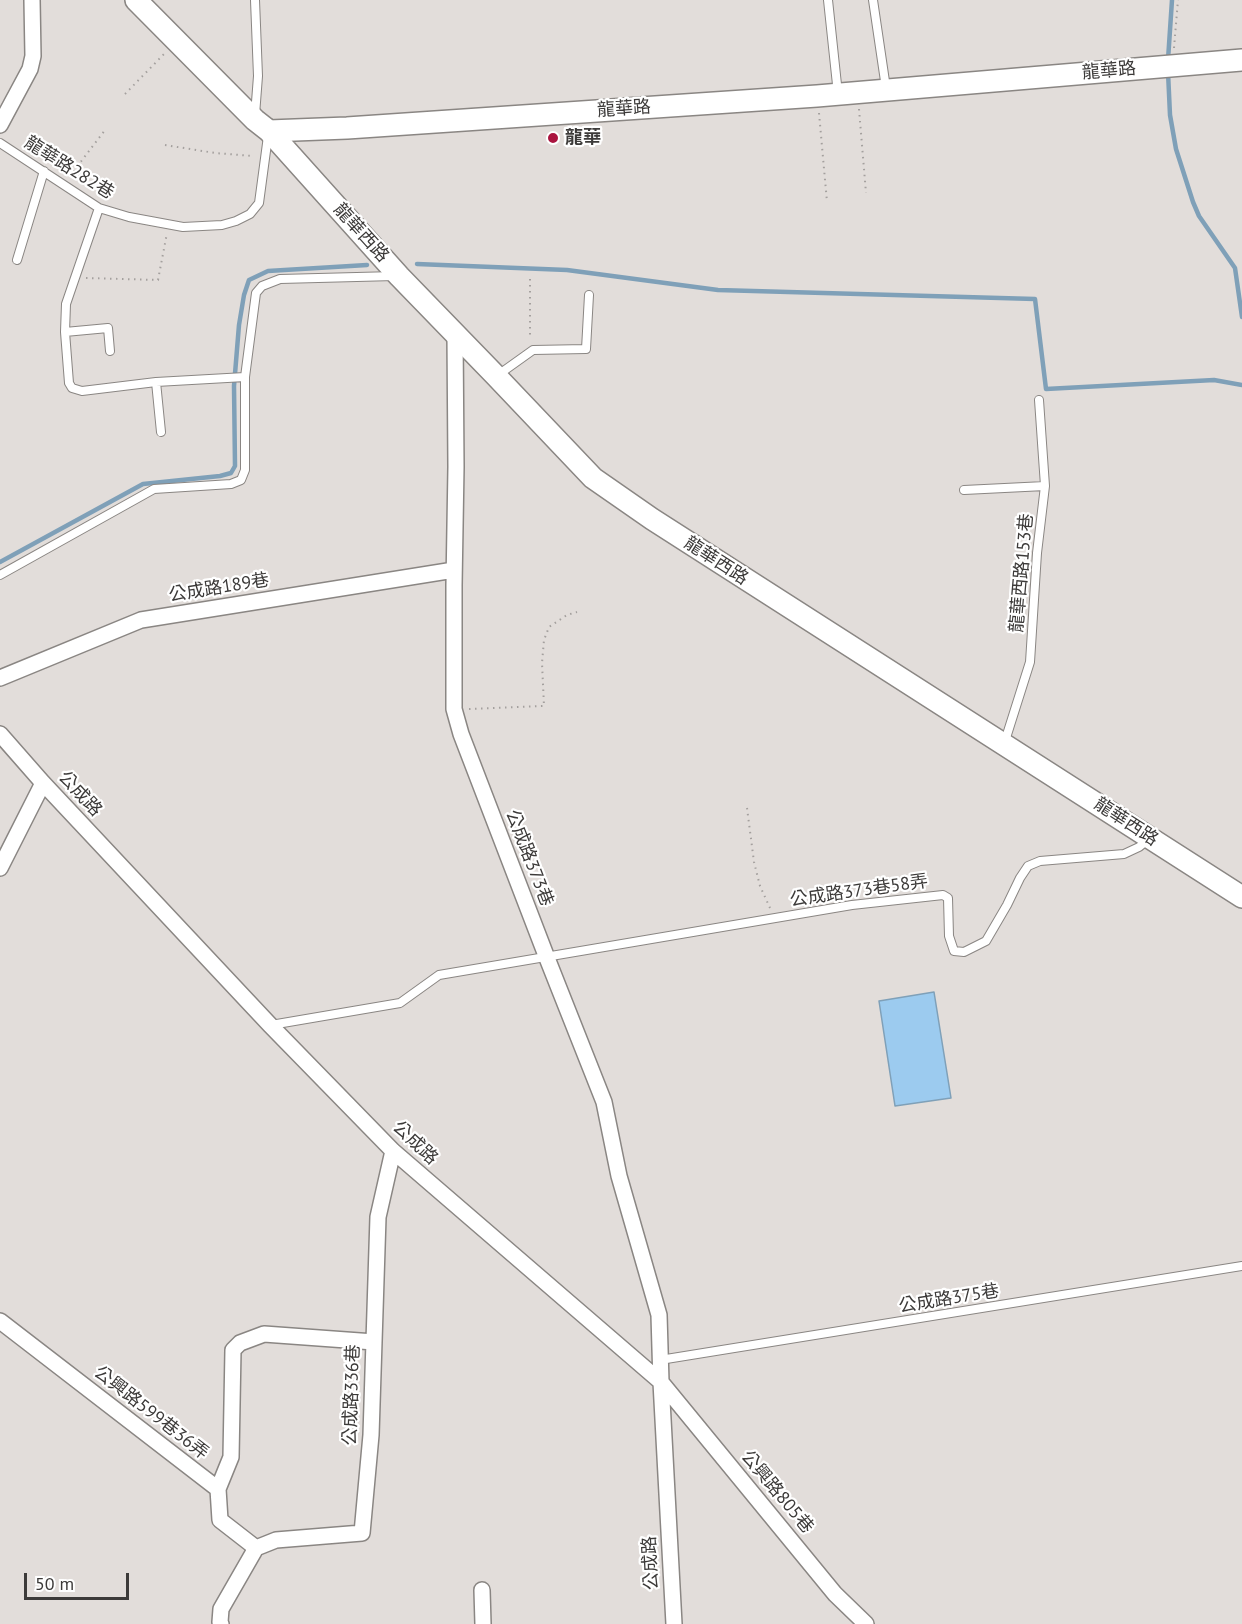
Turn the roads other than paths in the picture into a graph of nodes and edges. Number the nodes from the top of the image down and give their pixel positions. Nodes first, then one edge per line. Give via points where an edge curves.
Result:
1 (32, 0) edge
2 (136, 0) edge
3 (255, 0) edge
4 (828, 0) edge
5 (873, 0) edge
6 (1242, 60) edge
7 (886, 90) junction
8 (848, 93) junction
9 (0, 125) edge
10 (262, 126) junction
11 (0, 143) edge
12 (45, 171) junction
13 (99, 208) junction
14 (17, 260) dead end
15 (399, 276) junction
16 (589, 295) dead end
17 (65, 332) junction
18 (455, 334) junction
19 (110, 351) dead end
20 (496, 376) junction
21 (242, 377) junction
22 (156, 382) junction
23 (1039, 400) dead end
24 (161, 432) dead end
25 (1045, 486) junction
26 (964, 490) dead end
27 (454, 570) junction
28 (0, 575) edge
29 (0, 678) edge
30 (0, 734) edge
31 (1004, 744) junction
32 (43, 783) junction
33 (1150, 838) junction
34 (0, 867) edge
35 (1242, 897) edge
36 (547, 958) junction
37 (270, 1025) junction
38 (393, 1151) junction
39 (1242, 1266) edge
40 (0, 1321) edge
41 (374, 1342) junction
42 (660, 1360) junction
43 (660, 1382) junction
44 (218, 1489) junction
45 (256, 1548) junction
46 (482, 1590) dead end
47 (222, 1624) edge
48 (483, 1624) edge
49 (674, 1624) edge
50 (866, 1624) edge

1 - 9 street via 30,69
2 - 10 street
3 - 10 lane, 龍華路282巷
4 - 8 lane
5 - 7 lane
6 - 7 street, 龍華路
7 - 8 street, 龍華路
8 - 10 street, 龍華路 via 347,128
10 - 13 lane, 龍華路282巷 via 265,157 259,203 250,214 222,225 183,227
10 - 15 street, 龍華西路
11 - 12 lane, 龍華路282巷
12 - 13 lane, 龍華路282巷
12 - 14 lane
13 - 17 lane via 66,304
15 - 18 street, 龍華西路
15 - 21 lane via 280,279 262,286 256,293
16 - 20 lane via 586,349 533,350
17 - 19 lane via 108,328
17 - 22 lane via 72,388 82,391
18 - 20 street, 龍華西路
18 - 27 street, 公成路373巷
20 - 31 street, 龍華西路 via 593,478
21 - 22 lane
21 - 28 lane via 245,470 241,480 154,489
22 - 24 lane
23 - 25 lane, 龍華西路153巷
25 - 26 lane
25 - 31 lane, 龍華西路153巷 via 1036,553 1030,662
27 - 29 street, 公成路189巷 via 141,620
27 - 36 street, 公成路373巷 via 454,710
30 - 32 street, 公成路
31 - 33 street, 龍華西路
32 - 34 street
32 - 37 street, 公成路
33 - 35 street, 龍華西路
33 - 36 lane, 公成路373巷58弄 via 1124,854 1040,861 1028,866 986,941 964,951 954,951 949,936 948,898 943,895 852,905
36 - 37 lane, 公成路373巷58弄 via 439,975 400,1003
36 - 42 street, 公成路373巷 via 604,1102 619,1176 659,1315
37 - 38 street, 公成路
38 - 41 street, 公成路336巷 via 378,1217
38 - 43 street, 公成路
39 - 42 lane, 公成路375巷
40 - 44 street, 公興路599巷36弄
41 - 44 street via 264,1334 240,1343 233,1350 231,1457
41 - 45 street, 公成路336巷 via 362,1533 276,1540
42 - 43 street, 公成路373巷
43 - 49 street, 公成路
43 - 50 street, 公興路805巷 via 835,1594
44 - 45 street via 220,1520
45 - 47 street via 221,1609
46 - 48 street

